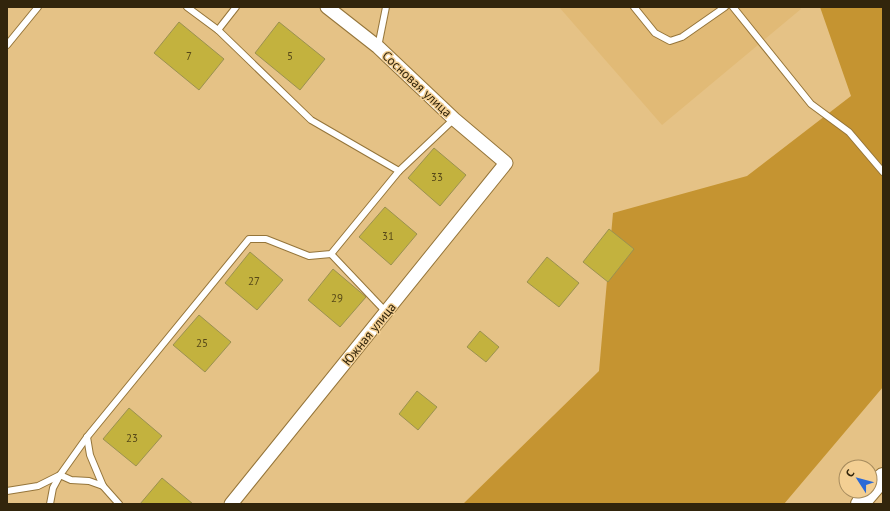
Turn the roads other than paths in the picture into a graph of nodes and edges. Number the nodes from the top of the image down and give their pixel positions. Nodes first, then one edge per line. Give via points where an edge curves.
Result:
1 (38, 7) edge
2 (187, 7) edge
3 (236, 7) edge
4 (327, 7) edge
5 (386, 7) edge
6 (634, 7) edge
7 (725, 7) edge
8 (733, 7) edge
9 (218, 30) junction
10 (7, 45) edge
11 (378, 47) junction
12 (454, 119) junction
13 (506, 163) joint
14 (399, 171) junction
15 (883, 172) edge
16 (331, 254) junction
17 (386, 312) junction
18 (87, 437) junction
19 (60, 475) junction
20 (883, 477) edge
21 (103, 486) junction
22 (7, 491) edge
23 (50, 504) edge
24 (118, 504) edge
25 (230, 504) edge
26 (860, 504) edge

1 - 10 lane
2 - 9 lane
3 - 9 lane
4 - 11 street, Сосновая улица
5 - 11 lane
6 - 7 lane via 655,34 670,41 682,37
8 - 15 lane via 810,104 849,132
9 - 14 lane via 311,120
11 - 12 street, Сосновая улица
12 - 13 street, Сосновая улица
12 - 14 lane
13 - 17 street, Южная улица
14 - 16 lane
16 - 17 lane
16 - 18 lane via 309,256 266,239 249,239
17 - 25 street, Южная улица
18 - 19 lane
18 - 21 lane via 90,455
19 - 21 lane via 71,480 89,481
19 - 22 lane via 38,486
19 - 23 lane via 53,488
20 - 26 main road
21 - 24 lane

